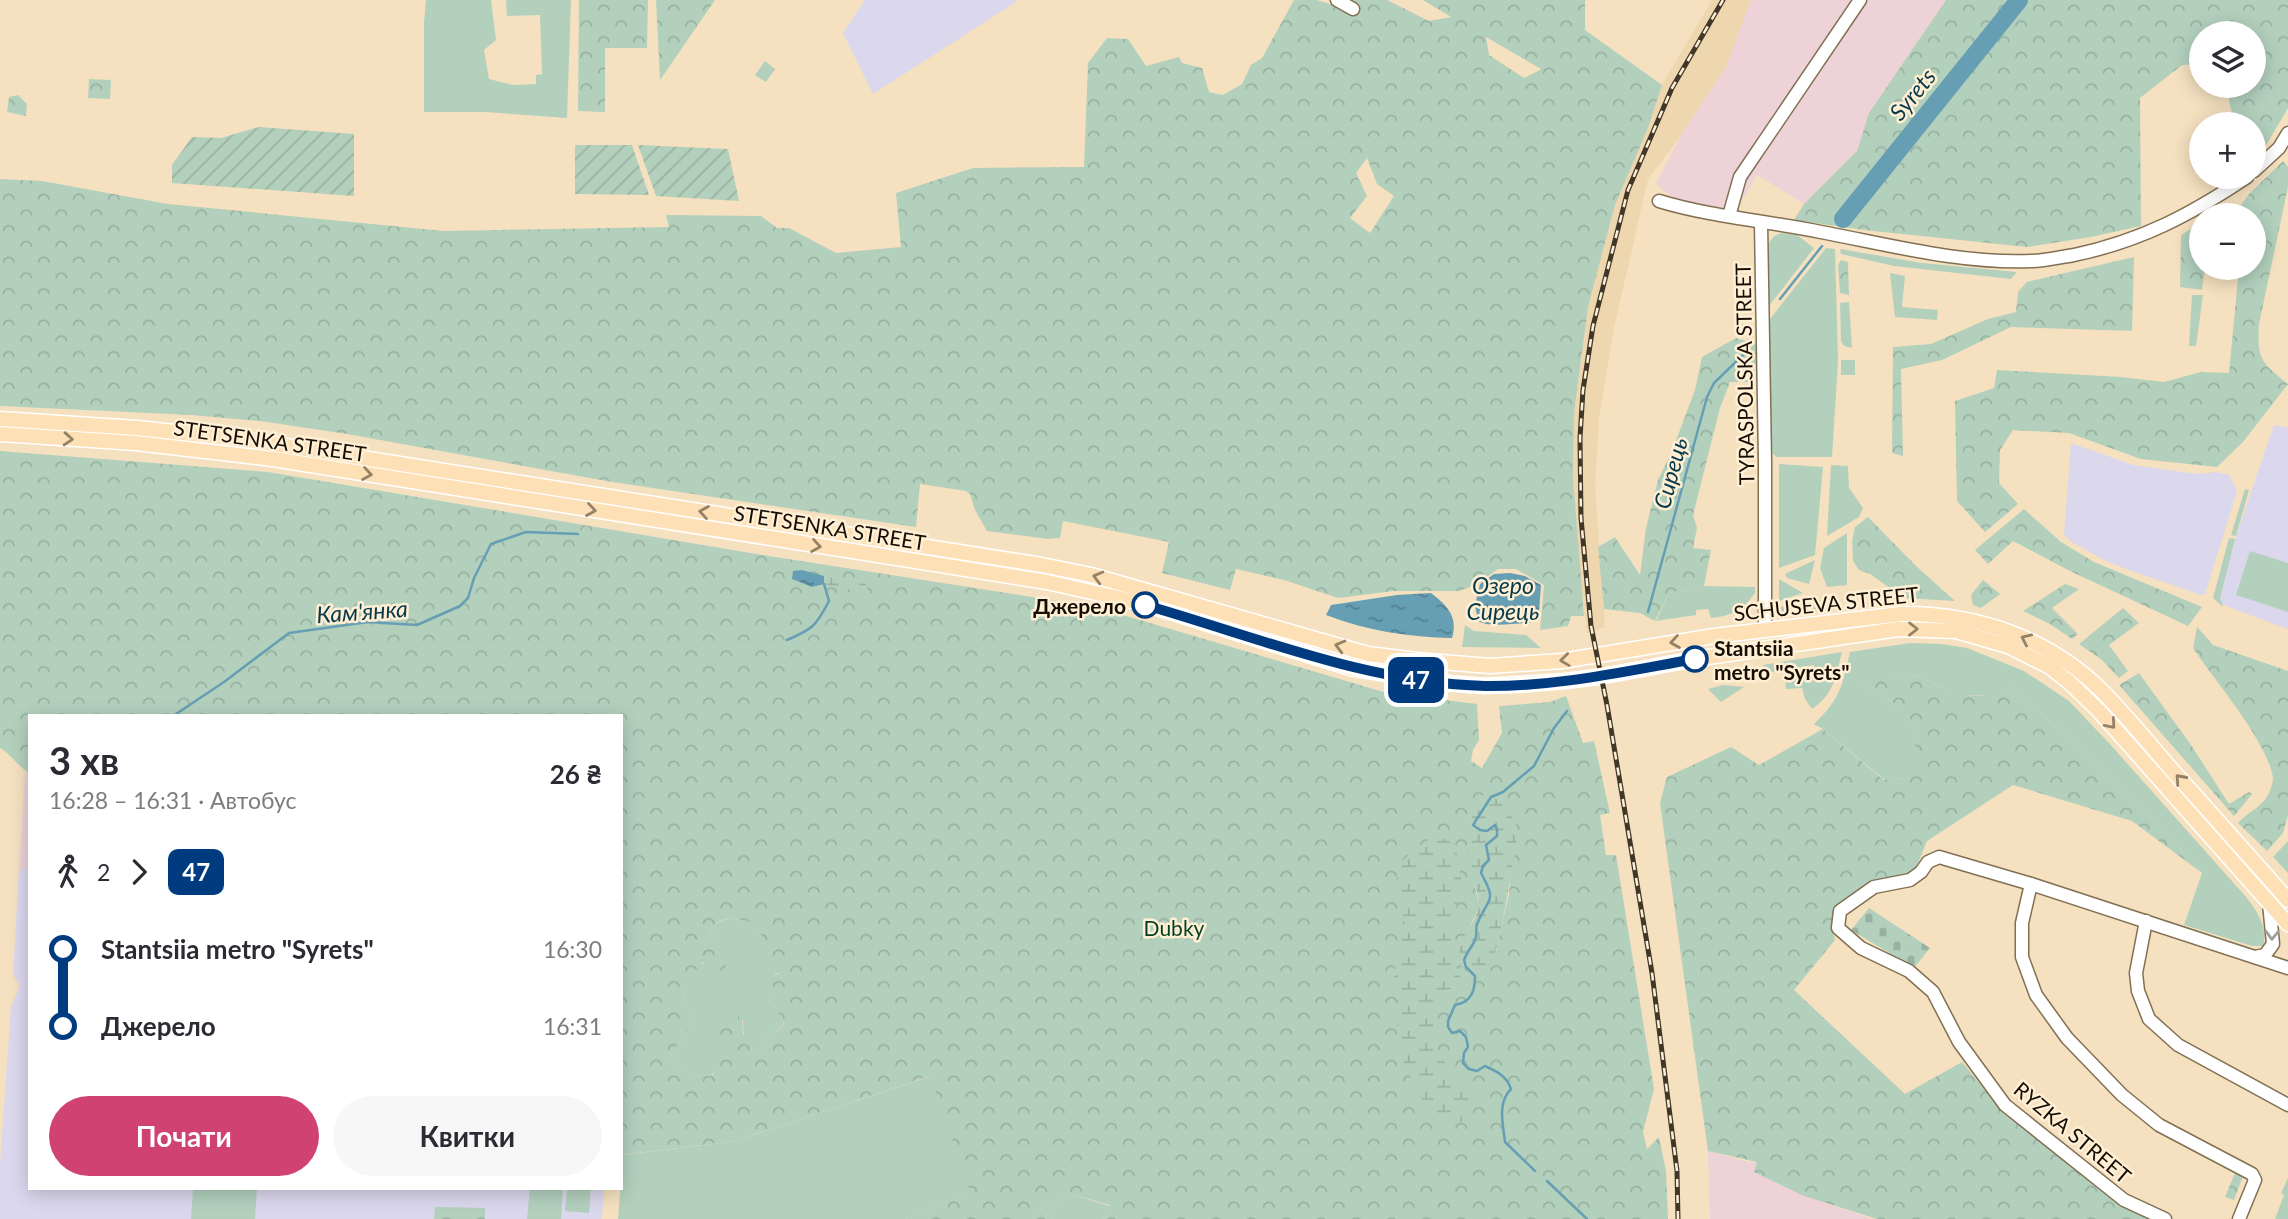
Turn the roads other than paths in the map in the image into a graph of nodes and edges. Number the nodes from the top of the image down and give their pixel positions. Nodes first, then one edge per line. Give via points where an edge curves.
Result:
1 (1338, 0) edge
2 (1860, 0) edge
3 (1353, 9) dead end
4 (2288, 133) edge
5 (2266, 160) edge
6 (2227, 189) edge
7 (1659, 201) dead end
8 (1730, 216) junction
9 (1761, 223) junction
10 (0, 419) edge
11 (0, 434) edge
12 (1765, 629) junction
13 (1633, 649) joint
14 (1645, 668) joint
15 (2031, 884) junction
16 (2288, 900) edge
17 (2269, 903) junction
18 (2146, 921) junction
19 (2288, 924) edge
20 (2255, 957) junction
21 (2288, 968) edge
22 (2288, 1105) edge
23 (2165, 1219) edge
24 (2239, 1219) edge

1 - 3 street
2 - 8 street via 1740,177
4 - 5 street
6 - 9 street via 2141,237 2032,261 1934,254
7 - 8 street
8 - 9 street
9 - 12 street, TYRASPOLSKA STREET
13 -> 10 main road, STETSENKA STREET via 1563,661 1490,666 1368,654 1042,565 248,440
11 -> 14 main road, STETSENKA STREET via 273,459 1047,583 1145,604 1350,668 1423,681 1515,685
12 -> 13 main road, SCHUSEVA STREET
16 -> 12 main road, SCHUSEVA STREET via 2102,691 2032,642 1997,626 1926,613
14 -> 17 main road, SCHUSEVA STREET via 1898,629 1956,631 2008,646 2050,667 2100,712
15 - 18 street
15 - 23 street, RYZKA STREET via 1938,857 1910,880 1874,887 1840,911 1838,928 1861,948 1909,971 1933,992 1959,1042 2005,1105 2124,1200
15 - 24 street via 2022,923 2022,957 2036,995 2067,1038 2122,1095 2159,1125 2252,1174 2255,1180
17 - 19 main road, SCHUSEVA STREET
17 -> 20 street via 2273,944 2265,955
18 - 20 street
18 - 22 street via 2136,973 2149,1019 2178,1045
20 - 21 street

